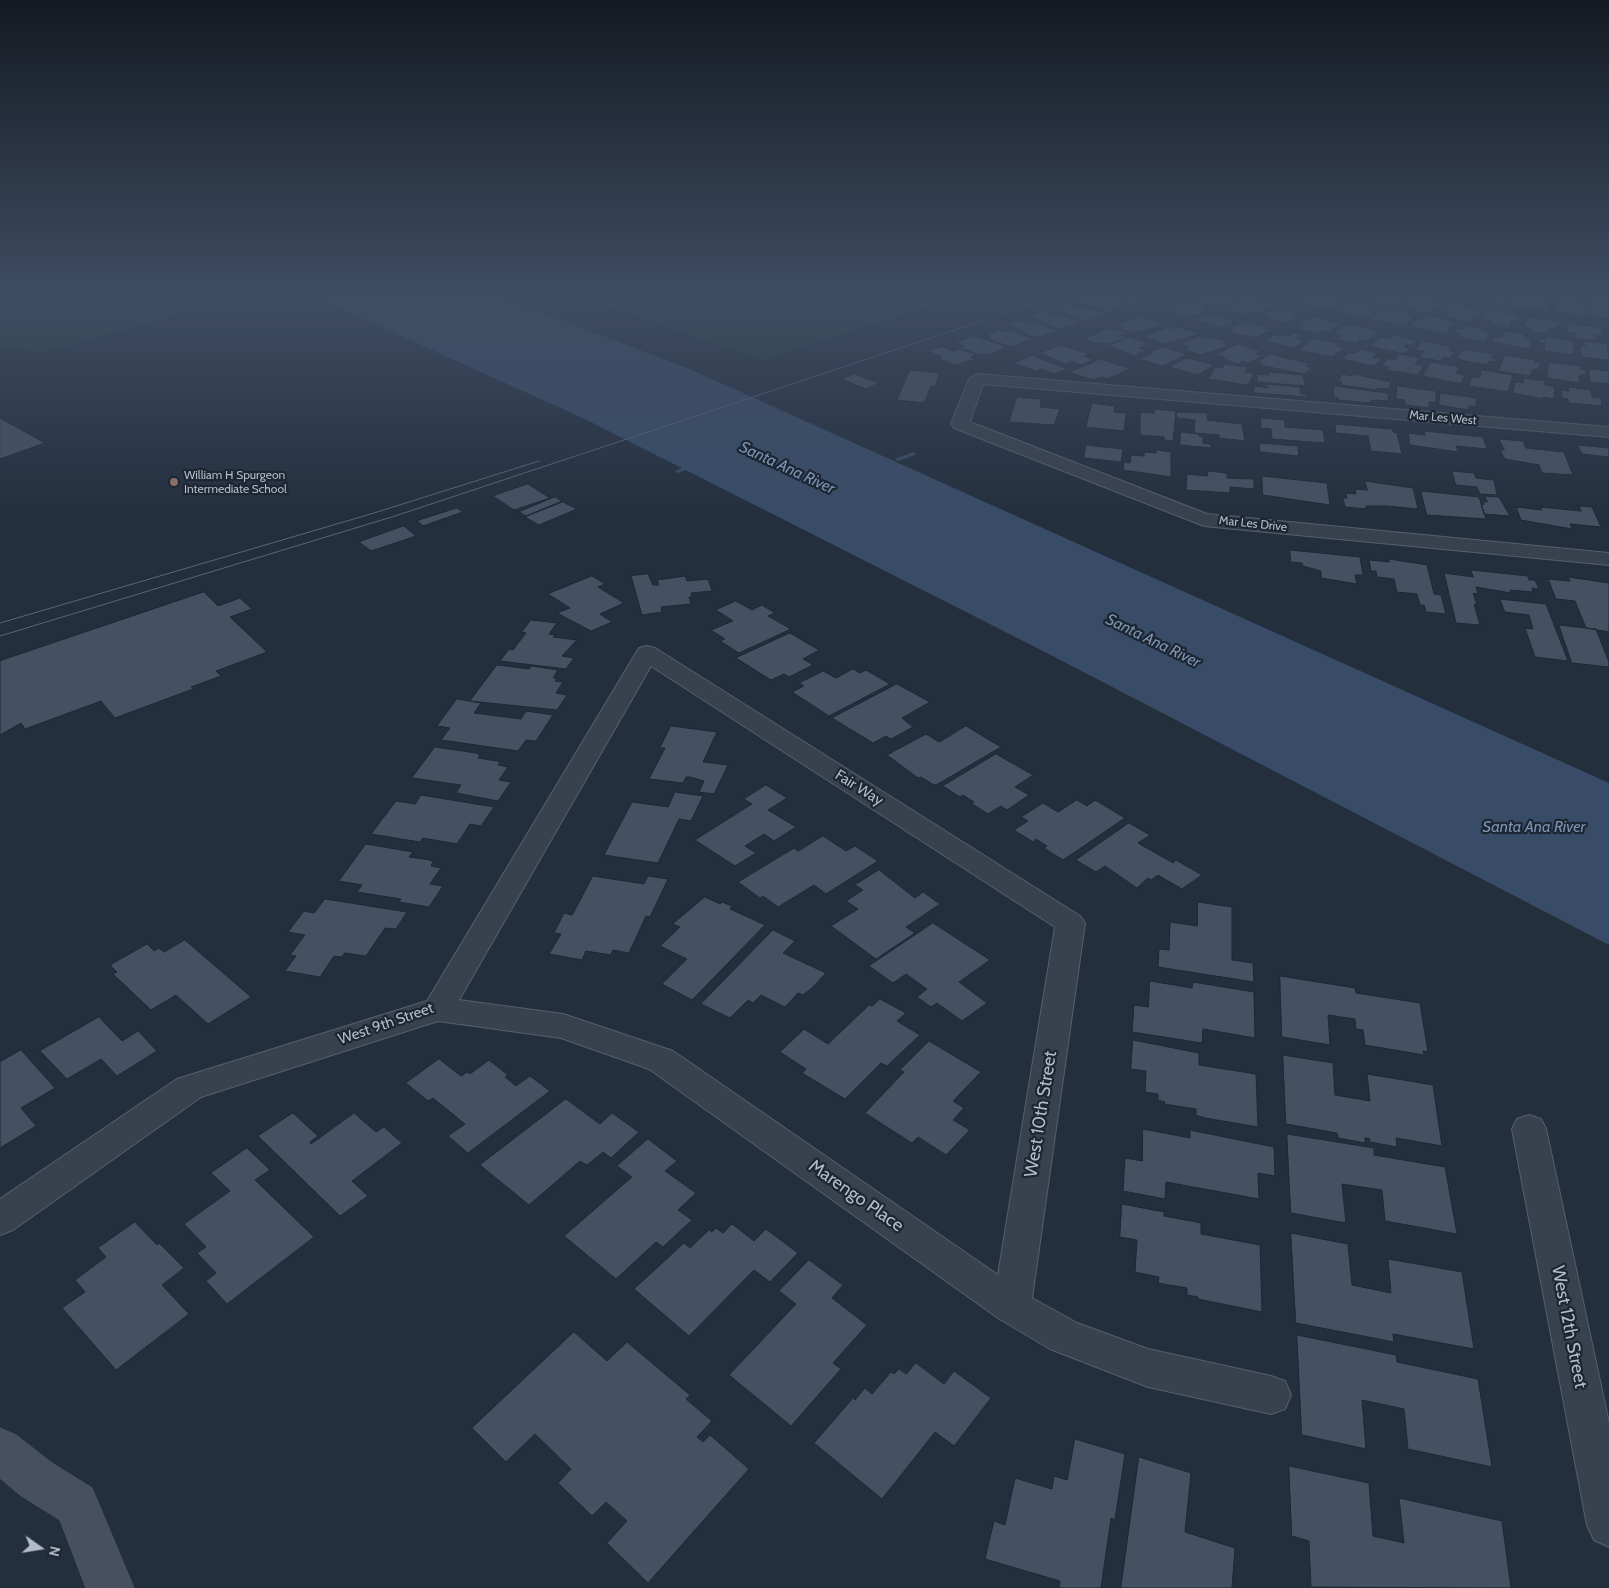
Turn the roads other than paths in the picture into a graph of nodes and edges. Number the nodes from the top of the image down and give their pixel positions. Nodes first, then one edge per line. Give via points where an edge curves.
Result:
1 (977, 379) joint
2 (1609, 432) edge
3 (1609, 559) edge
4 (647, 653) joint
5 (1070, 923) joint
6 (438, 1009) junction
7 (1529, 1129) dead end
8 (0, 1219) edge
9 (1012, 1306) junction
10 (1271, 1395) dead end
11 (0, 1450) edge
12 (1609, 1525) edge
13 (110, 1588) edge

1 - 2 street, Mar Les West
1 - 3 street, Mar Les Drive via 960,424 1204,520
4 - 5 street, Fair Way
4 - 6 street, West 9th Street
5 - 9 street, West 10th Street
6 - 8 street, West 9th Street via 189,1088
6 - 9 street, Marengo Place via 563,1026 661,1060
7 - 12 street, West 12th Street
9 - 10 street, Marengo Place via 1064,1336 1148,1368
11 - 13 main road via 36,1479 76,1504

